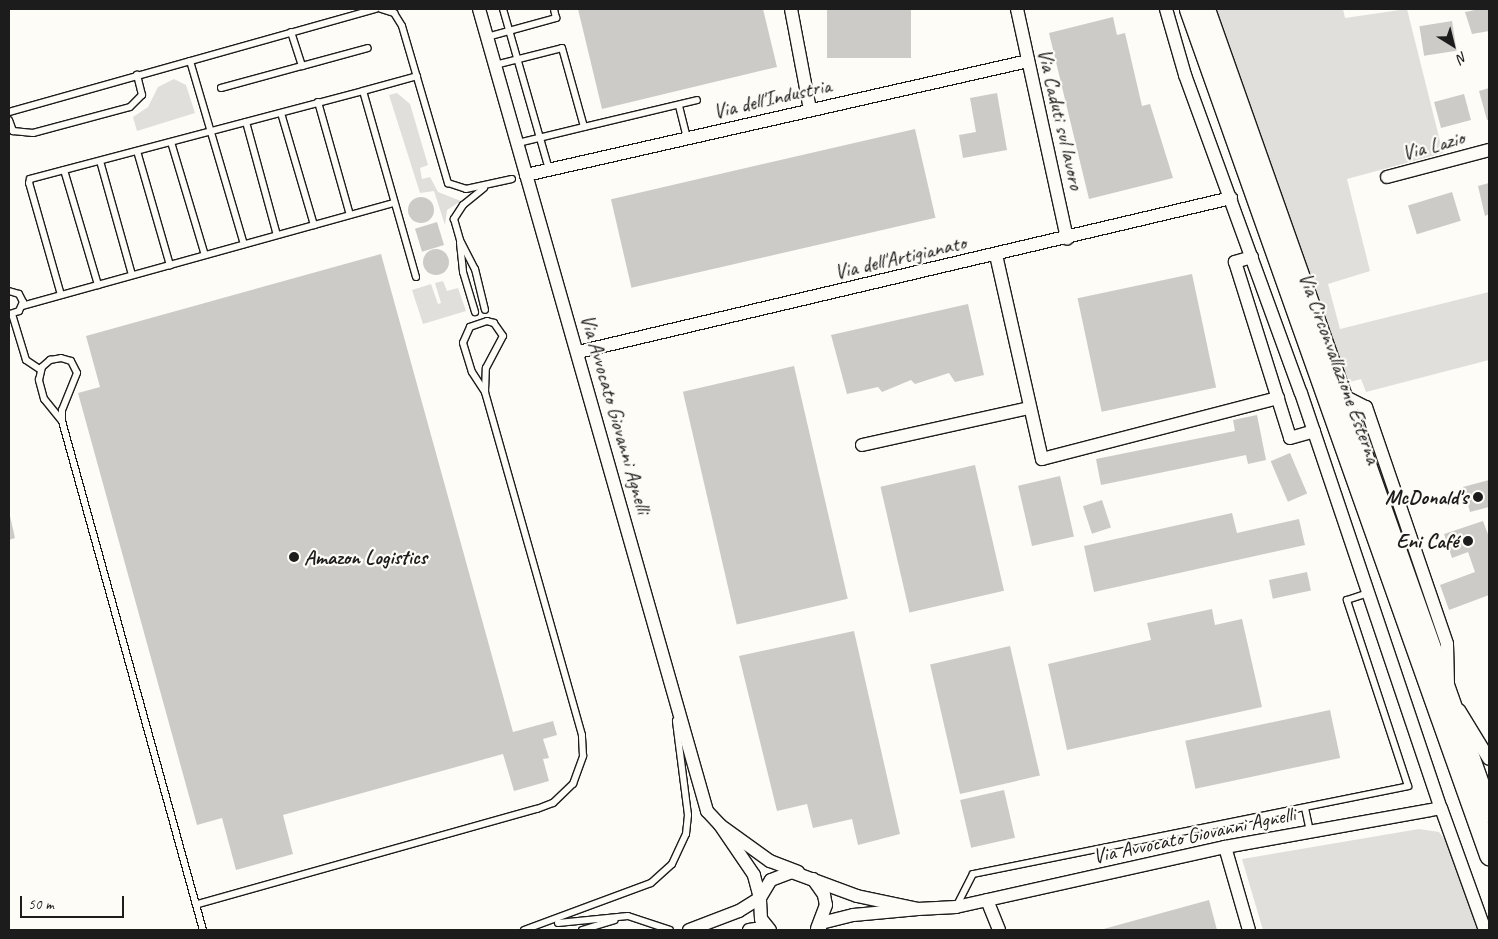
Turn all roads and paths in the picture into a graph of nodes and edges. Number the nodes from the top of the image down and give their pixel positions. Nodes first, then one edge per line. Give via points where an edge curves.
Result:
1 (376, 9) edge
2 (381, 9) edge
3 (479, 9) edge
4 (503, 9) edge
5 (554, 9) edge
6 (791, 9) edge
7 (1017, 9) edge
8 (1166, 9) edge
9 (1189, 9) edge
10 (1205, 9) edge
11 (509, 31) junction
12 (291, 32) junction
13 (487, 37) junction
14 (368, 48) dead end
15 (518, 59) junction
16 (190, 61) junction
17 (1028, 61) junction
18 (495, 65) junction
19 (302, 66) junction
20 (137, 76) junction
21 (417, 76) junction
22 (221, 88) dead end
23 (363, 91) junction
24 (697, 100) dead end
25 (318, 102) junction
26 (679, 106) junction
27 (810, 110) junction
28 (9, 112) edge
29 (281, 112) junction
30 (9, 120) edge
31 (246, 122) junction
32 (584, 127) junction
33 (209, 132) junction
34 (687, 137) junction
35 (540, 138) junction
36 (171, 142) junction
37 (518, 143) junction
38 (1489, 150) edge
39 (137, 151) junction
40 (100, 161) junction
41 (549, 169) junction
42 (64, 170) junction
43 (526, 176) junction
44 (1387, 177) dead end
45 (512, 179) dead end
46 (497, 182) junction
47 (1230, 198) junction
48 (394, 202) junction
49 (350, 215) junction
50 (314, 225) junction
51 (277, 235) junction
52 (1068, 239) junction
53 (460, 240) junction
54 (244, 244) junction
55 (205, 255) junction
56 (996, 255) junction
57 (1252, 257) junction
58 (170, 265) junction
59 (132, 275) junction
60 (416, 277) dead end
61 (98, 285) junction
62 (9, 289) edge
63 (61, 295) junction
64 (22, 306) junction
65 (486, 310) dead end
66 (475, 312) dead end
67 (10, 314) edge
68 (578, 352) junction
69 (41, 370) junction
70 (485, 392) junction
71 (1278, 398) junction
72 (1029, 408) junction
73 (62, 421) junction
74 (1314, 430) junction
75 (862, 445) dead end
76 (1368, 593) junction
77 (672, 689) junction
78 (1448, 694) junction
79 (1489, 759) edge
80 (1305, 808) junction
81 (1441, 808) junction
82 (1489, 812) edge
83 (720, 825) junction
84 (1310, 831) junction
85 (1225, 846) junction
86 (1489, 855) edge
87 (808, 877) junction
88 (760, 898) junction
89 (987, 900) junction
90 (198, 904) junction
91 (956, 906) junction
92 (918, 909) junction
93 (628, 916) junction
94 (549, 923) junction
95 (819, 928) edge
96 (689, 929) edge
97 (768, 929) edge
98 (203, 930) edge
99 (524, 930) edge
100 (582, 930) edge
101 (670, 930) edge
102 (748, 930) edge
103 (996, 930) edge
104 (1249, 930) edge
105 (1485, 930) edge

1 - 12 lane
2 - 21 lane via 398,18
3 - 13 street, Via Avvocato Giovanni Agnelli
4 - 11 lane
5 - 11 lane via 556,18
6 - 27 street
7 - 17 street, Via Caduti sul lavoro
8 - 47 street via 1185,75
9 - 86 main road, Via Circonvallazione Esterna
10 - 78 main road, Via Circonvallazione Esterna
11 - 13 lane
11 - 15 lane
12 - 16 lane
12 - 19 lane
13 - 18 street, Via Avvocato Giovanni Agnelli
14 - 19 lane
15 - 18 lane
15 - 32 lane via 562,48
15 - 35 lane
16 - 20 lane
16 - 33 lane
17 - 27 street, Via dell'Industria
17 - 52 street, Via Caduti sul lavoro
18 - 37 street, Via Avvocato Giovanni Agnelli
19 - 22 lane
20 - 28 lane
20 - 30 lane via 142,95 130,107 33,134 13,132
21 - 23 lane
21 - 46 lane via 448,183 466,189
23 - 25 lane
23 - 48 lane
24 - 26 lane
25 - 29 lane
25 - 49 lane
26 - 32 lane
26 - 34 lane
27 - 34 street, Via dell'Industria
29 - 31 lane
29 - 50 lane
31 - 33 lane
31 - 51 lane
32 - 35 lane
33 - 36 lane
33 - 54 lane
34 - 41 street, Via dell'Industria
35 - 37 lane
35 - 41 lane
36 - 39 lane
36 - 55 lane
37 - 43 street, Via Avvocato Giovanni Agnelli
38 - 44 street, Via Lazio
39 - 40 lane
39 - 58 lane
40 - 42 lane
40 - 59 lane
41 - 43 street, Via dell'Industria
42 - 61 lane
42 - 63 lane via 30,179 29,183
43 - 68 street, Via Avvocato Giovanni Agnelli
45 - 46 lane
46 - 53 lane via 477,191 462,205 454,219
47 - 52 street, Via dell'Artigianato
47 - 57 street
48 - 49 lane
48 - 60 lane
49 - 50 lane
50 - 51 lane
51 - 54 lane
52 - 56 street, Via dell'Artigianato
53 - 65 lane via 475,269
53 - 66 lane via 463,272
54 - 55 lane
55 - 58 lane
56 - 68 street, Via dell'Artigianato
56 - 72 street
57 - 71 street via 1235,262
57 - 74 street
58 - 59 lane
59 - 61 lane
61 - 63 lane
62 - 64 lane via 19,294
63 - 64 lane
64 - 67 lane
67 - 69 lane via 26,360
68 - 77 street, Via Avvocato Giovanni Agnelli
69 - 73 lane via 39,380 44,399
69 - 73 lane via 50,360 61,358 76,366 76,380 62,410
70 - 70 lane via 486,368 503,336 494,323 486,321 470,327 463,342 472,372
70 - 90 lane via 582,735 583,756 573,784 553,802 537,809
71 - 72 street via 1042,459
71 - 74 street via 1290,438
72 - 75 street
73 - 90 lane
74 - 76 street
76 - 80 lane via 1347,600 1408,786
76 - 81 street
77 - 83 street, Via Avvocato Giovanni Agnelli via 707,811
77 - 94 lane via 688,815 680,852 664,874 651,883
78 - 79 street, Via Circonvallazione Esterna
78 - 82 main road, Via Circonvallazione Esterna
80 - 84 lane
80 - 91 lane via 973,874
81 - 84 street, Via Avvocato Giovanni Agnelli
81 - 105 street
83 - 87 street via 770,861
83 - 88 street, Via Avvocato Giovanni Agnelli via 754,874
84 - 85 street, Via Avvocato Giovanni Agnelli
85 - 89 street, Via Avvocato Giovanni Agnelli
85 - 104 street
87 - 88 street via 792,872 771,880
87 - 92 street via 857,896
87 - 95 street via 824,895 826,905
88 - 96 street via 739,911
88 - 97 street, Via Avvocato Giovanni Agnelli via 759,909
89 - 91 street, Via Avvocato Giovanni Agnelli
89 - 103 street
90 - 98 lane
91 - 92 street, Via Avvocato Giovanni Agnelli
92 - 95 street, Via Avvocato Giovanni Agnelli via 853,915
93 - 94 lane
93 - 100 lane
93 - 101 lane
94 - 99 lane
97 - 102 street

